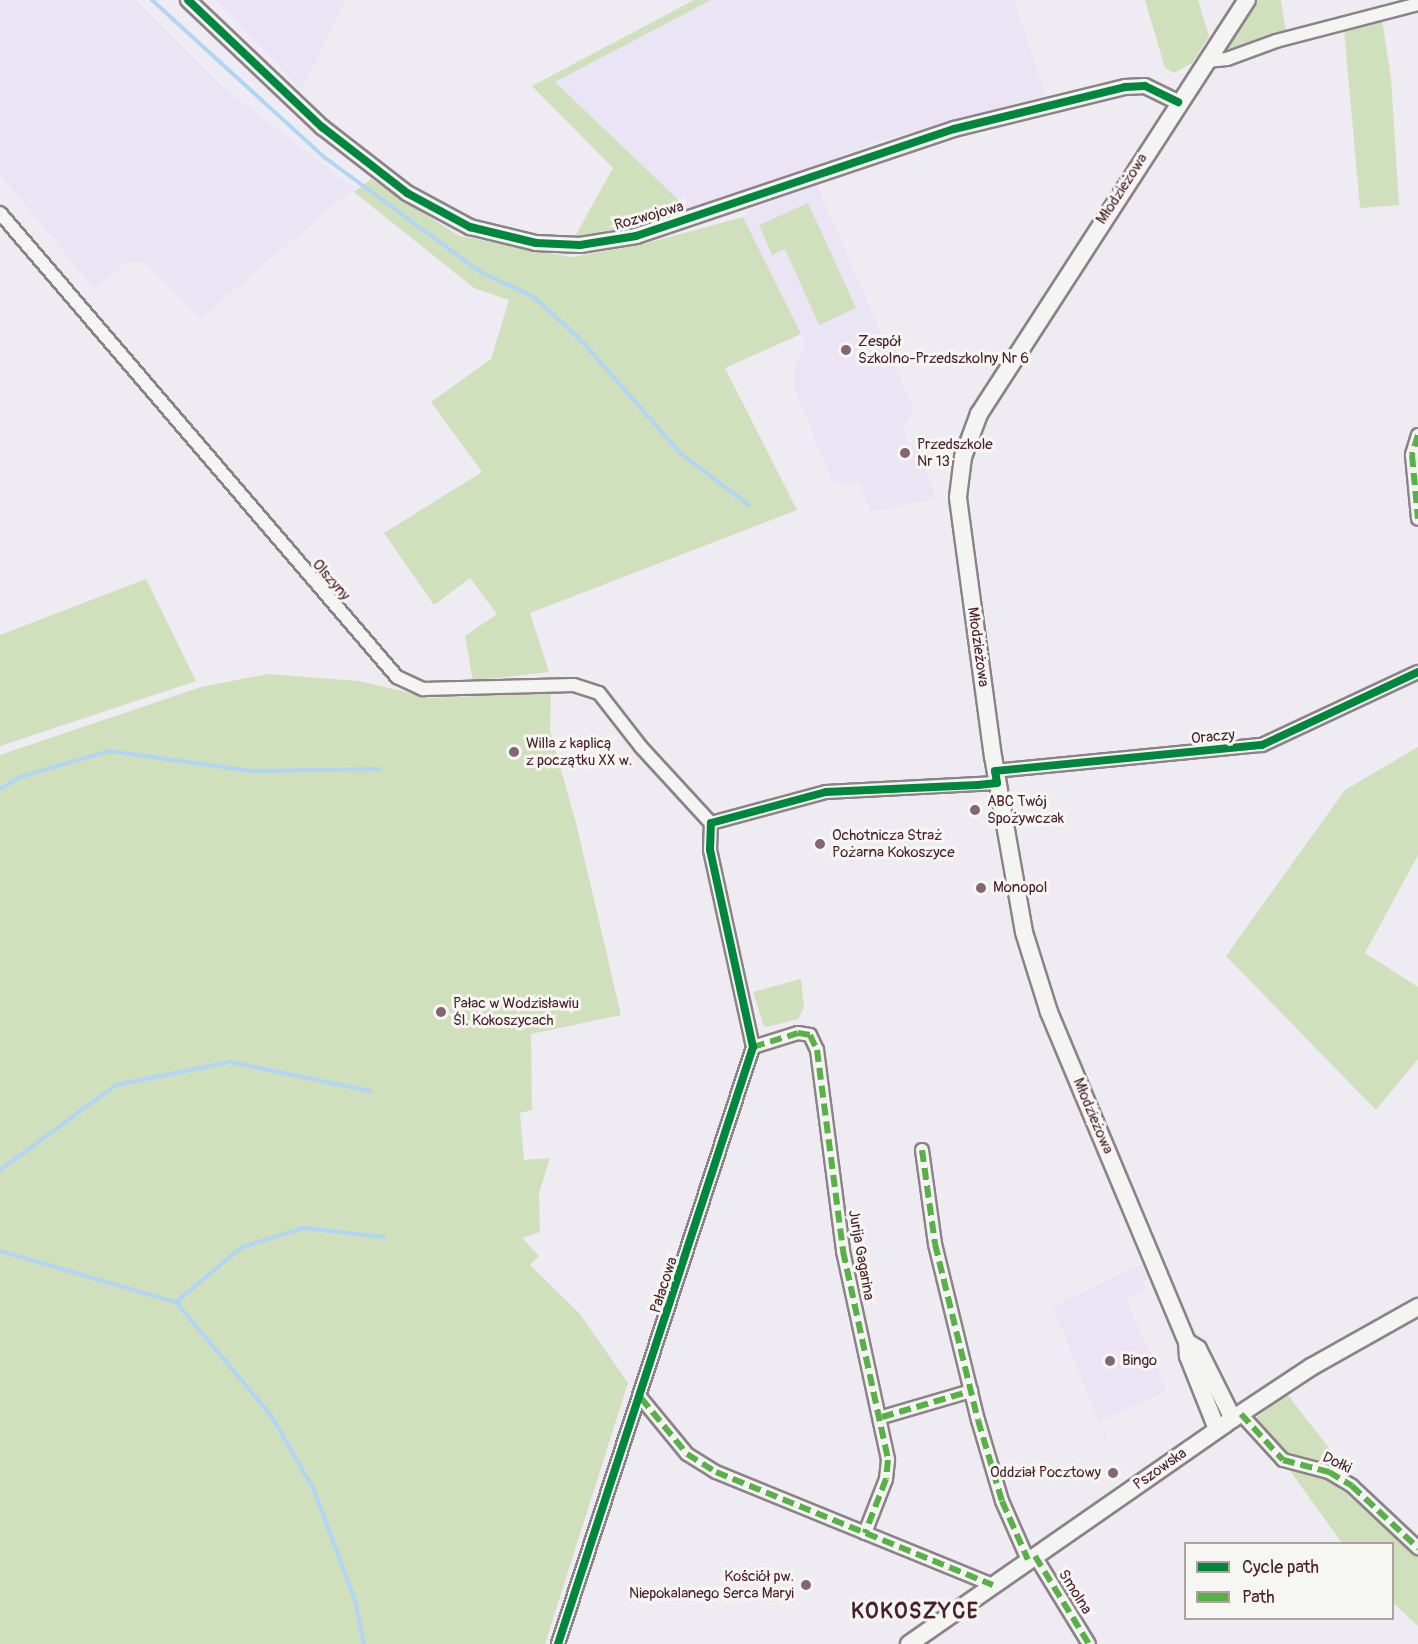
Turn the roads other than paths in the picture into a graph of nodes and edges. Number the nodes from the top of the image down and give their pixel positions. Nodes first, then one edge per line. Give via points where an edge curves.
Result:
1 (188, 0) edge
2 (1246, 0) edge
3 (1418, 4) edge
4 (1207, 61) junction
5 (1178, 102) junction
6 (0, 213) edge
7 (1418, 435) edge
8 (1418, 519) edge
9 (1418, 672) edge
10 (996, 777) junction
11 (711, 823) junction
12 (753, 1047) junction
13 (922, 1150) dead end
14 (1418, 1307) edge
15 (1187, 1342) junction
16 (971, 1391) junction
17 (641, 1398) junction
18 (1237, 1416) junction
19 (882, 1417) junction
20 (1217, 1429) junction
21 (865, 1533) junction
22 (1418, 1548) edge
23 (1032, 1558) junction
24 (993, 1585) junction
25 (558, 1644) edge
26 (909, 1644) edge
27 (1089, 1644) edge

1 - 5 street, Rozwojowa via 322,127 407,193 470,226 536,243 580,245 636,236 954,129 1114,90 1145,86
2 - 4 main road, Młodzieżowa
3 - 4 street via 1276,41 1227,59
4 - 5 main road, Młodzieżowa
5 - 10 main road, Młodzieżowa via 994,389 968,439 958,497
6 - 11 street, Olszyny via 397,677 423,689 574,685 599,693 641,747
7 - 8 street via 1412,455
9 - 10 street, Oraczy via 1262,746
10 - 11 street, Oraczy via 826,792
10 - 15 main road, Młodzieżowa via 1024,932 1049,1012
11 - 12 street via 710,850
12 - 17 street, Pałacowa
12 - 19 street, Jurija Gagarina via 798,1033 810,1035 817,1050 843,1251
13 - 16 street, Smolna via 935,1244
14 - 18 main road, Pszowska via 1311,1367
15 - 18 main road, Młodzieżowa via 1197,1349
15 - 20 main road, Młodzieżowa via 1188,1356
16 - 19 street
16 - 23 street, Smolna via 1002,1502
17 - 21 street via 687,1454 716,1472
17 - 25 street, Pałacowa
18 - 20 main road, Pszowska
18 - 22 street, Dołki via 1283,1460 1329,1472 1352,1486
19 - 21 street, Jurija Gagarina via 888,1460 886,1479
20 - 23 main road, Pszowska
21 - 24 street
23 - 24 main road, Pszowska
23 - 27 street, Smolna
24 - 26 main road, Pszowska

